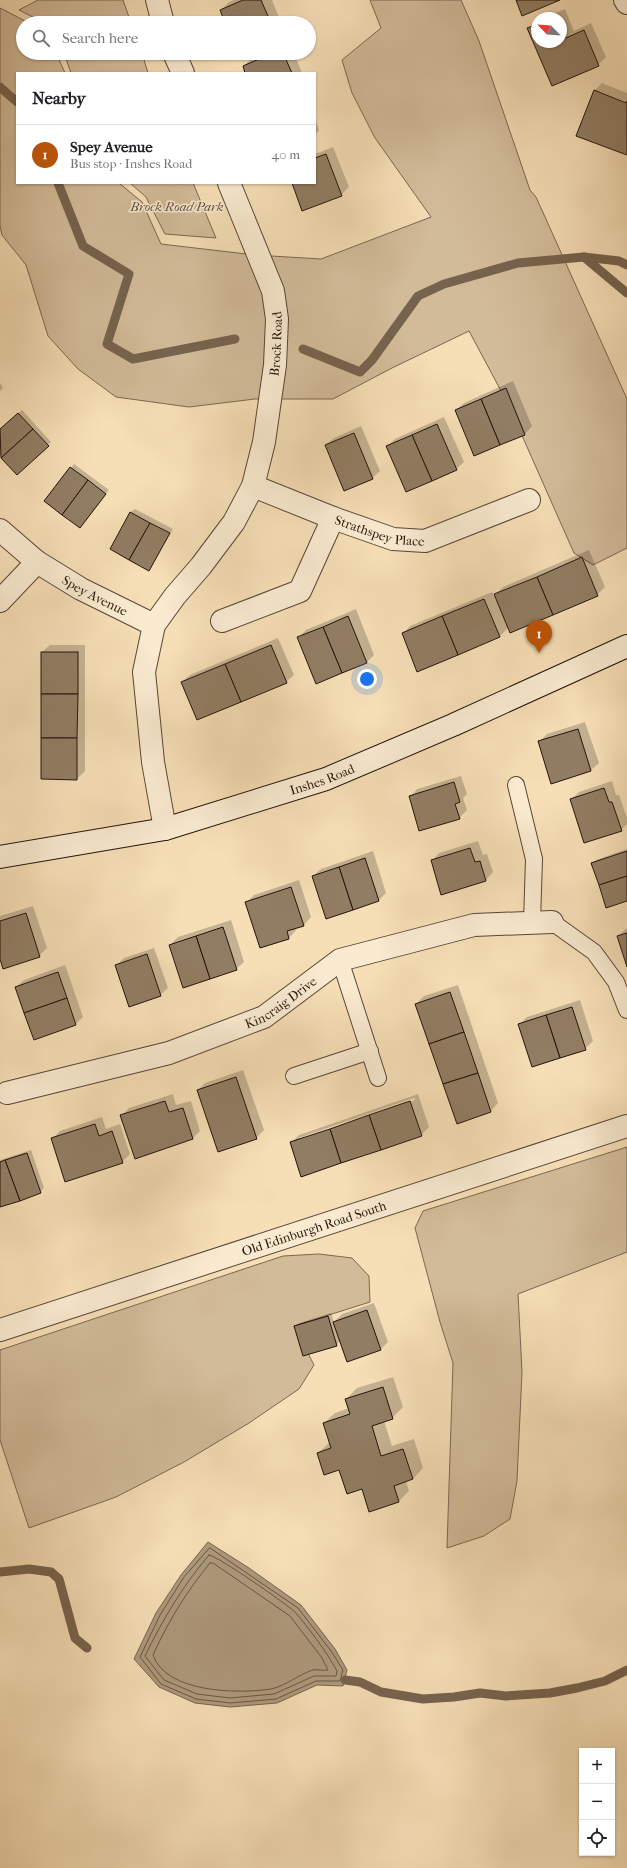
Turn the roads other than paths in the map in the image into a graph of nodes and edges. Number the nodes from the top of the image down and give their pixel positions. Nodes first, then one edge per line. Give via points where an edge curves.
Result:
1 (157, 0) edge
2 (625, 0) edge
3 (627, 3) edge
4 (161, 16) edge
5 (177, 60) edge
6 (183, 72) edge
7 (228, 184) edge
8 (253, 486) junction
9 (529, 500) dead end
10 (333, 518) junction
11 (0, 530) edge
12 (37, 562) junction
13 (0, 601) edge
14 (222, 621) dead end
15 (154, 625) junction
16 (627, 646) edge
17 (516, 785) dead end
18 (165, 828) junction
19 (0, 857) edge
20 (542, 922) junction
21 (340, 960) junction
22 (627, 1010) edge
23 (370, 1052) junction
24 (294, 1076) dead end
25 (378, 1078) dead end
26 (2, 1091) edge
27 (627, 1126) edge
28 (0, 1330) edge

1 - 4 street
2 - 3 street
5 - 6 street
7 - 8 street, Brock Road via 273,290 277,319 275,365 264,442
8 - 10 street, Strathspey Place
8 - 15 street, Brock Road via 234,522
9 - 10 street, Strathspey Place via 425,541 393,540
10 - 14 street via 300,591
11 - 12 street, Spey Avenue
12 - 13 street
12 - 15 street, Spey Avenue via 81,589
15 - 18 street via 144,672 153,762
16 - 18 street, Inshes Road via 326,779
17 - 20 lane via 534,859
18 - 19 street, Inshes Road
20 - 21 street, Kincraig Drive via 474,924
20 - 22 lane via 594,952 616,982
21 - 23 lane
21 - 26 street, Kincraig Drive via 264,1017 169,1053
23 - 24 lane
23 - 25 lane
27 - 28 street, Old Edinburgh Road South

